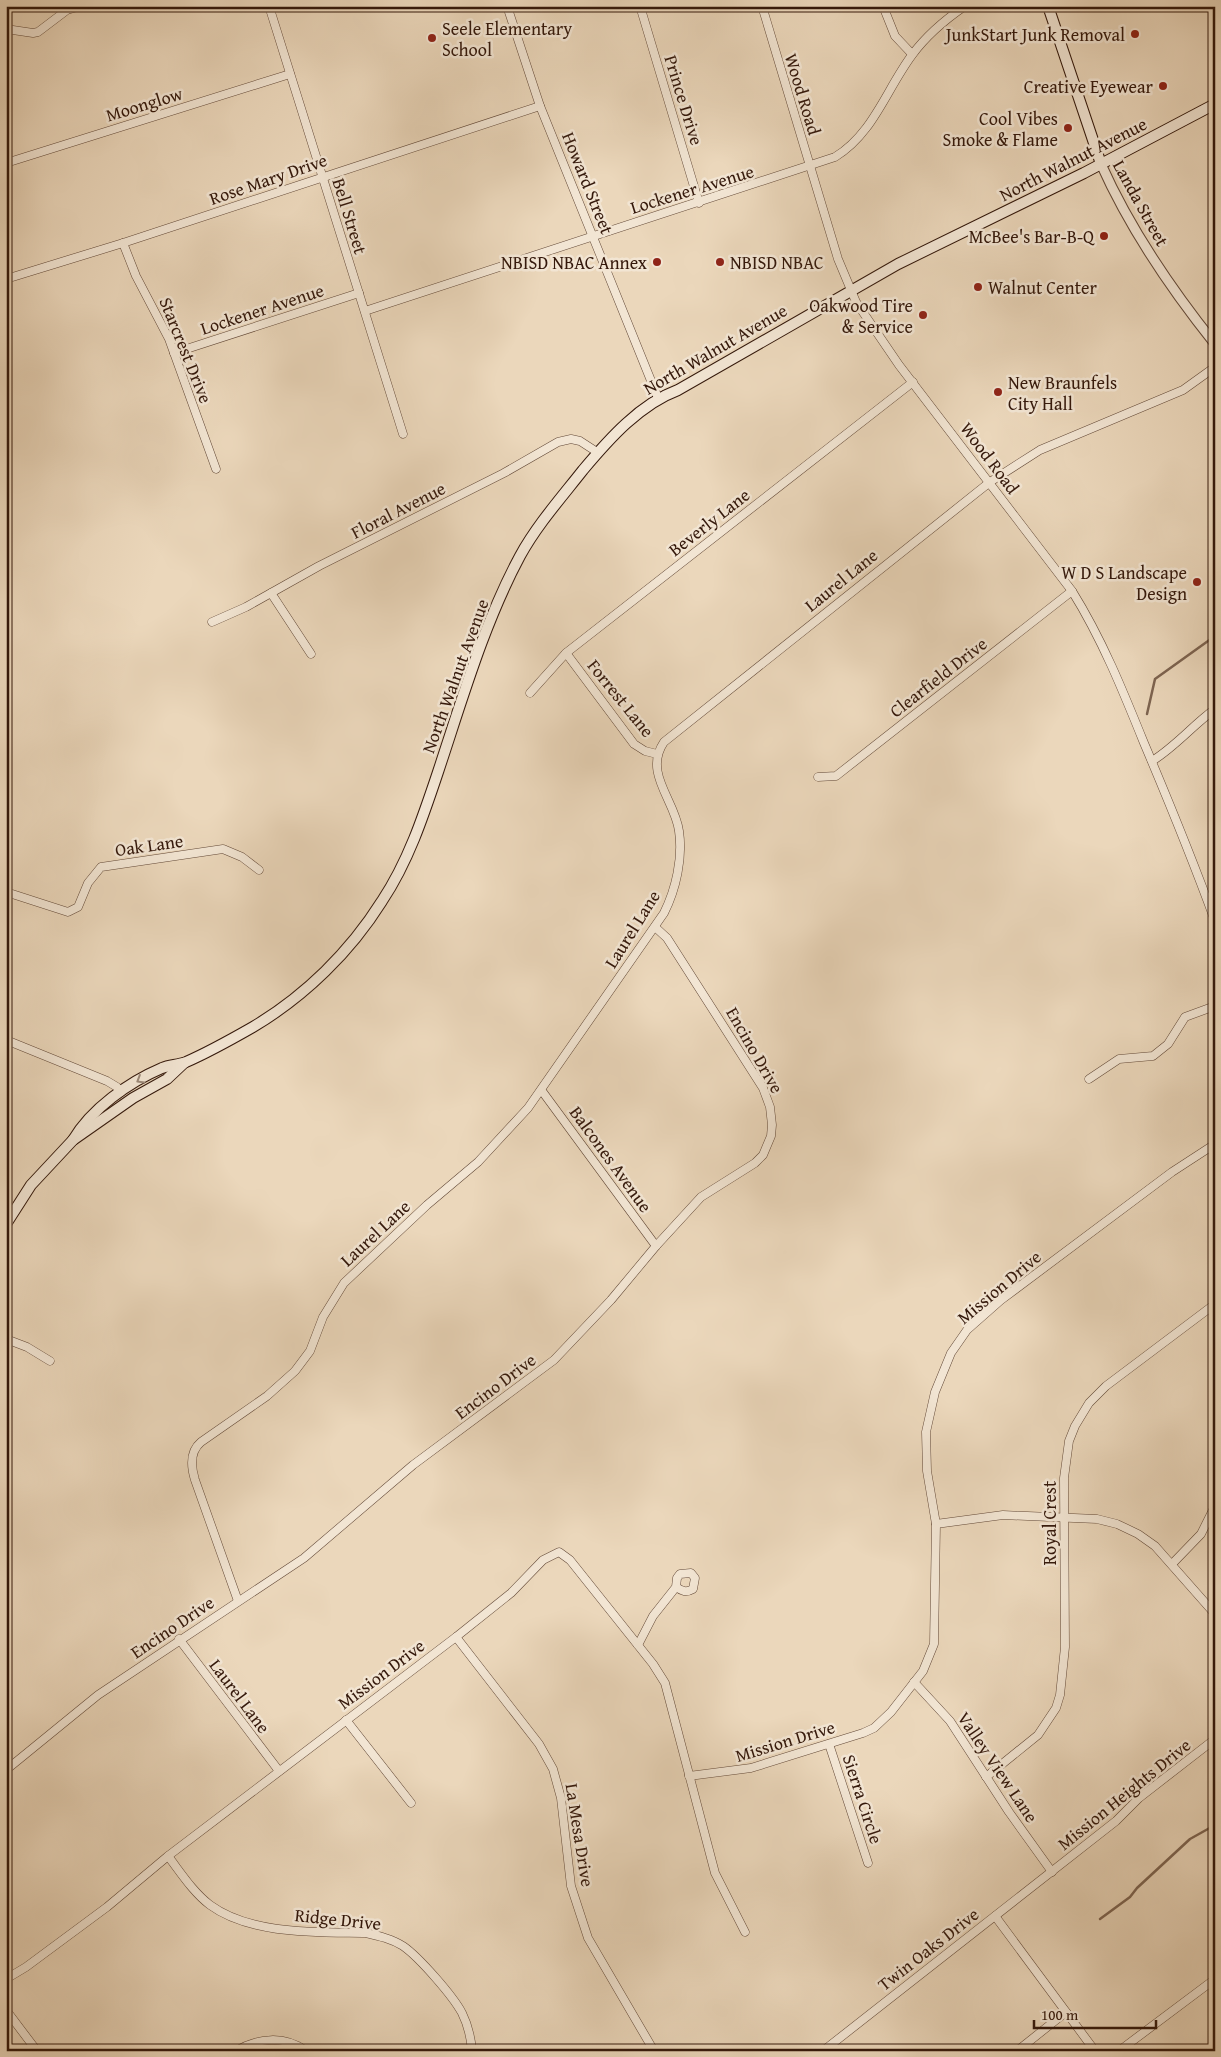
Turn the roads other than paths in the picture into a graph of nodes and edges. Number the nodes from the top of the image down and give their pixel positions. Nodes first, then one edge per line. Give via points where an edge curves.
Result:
1 (81, 6) edge
2 (269, 6) edge
3 (507, 6) edge
4 (640, 6) edge
5 (762, 6) edge
6 (883, 6) edge
7 (965, 6) edge
8 (1048, 6) edge
9 (6, 29) edge
10 (912, 54) junction
11 (290, 74) junction
12 (1215, 104) edge
13 (540, 106) junction
14 (6, 163) edge
15 (1101, 164) junction
16 (809, 166) junction
17 (322, 176) junction
18 (699, 203) junction
19 (593, 235) junction
20 (123, 243) junction
21 (6, 279) edge
22 (851, 290) junction
23 (359, 293) junction
24 (365, 311) junction
25 (1215, 344) edge
26 (174, 353) junction
27 (1215, 367) edge
28 (913, 382) junction
29 (658, 398) junction
30 (403, 434) dead end
31 (598, 452) junction
32 (216, 469) dead end
33 (990, 482) junction
34 (1072, 591) junction
35 (271, 593) junction
36 (212, 622) dead end
37 (566, 653) junction
38 (311, 654) dead end
39 (530, 693) dead end
40 (1215, 709) edge
41 (657, 754) junction
42 (1152, 761) junction
43 (818, 777) dead end
44 (259, 870) dead end
45 (6, 892) edge
46 (1215, 920) edge
47 (655, 927) junction
48 (1215, 1006) edge
49 (6, 1040) edge
50 (185, 1062) junction
51 (1089, 1079) dead end
52 (542, 1091) junction
53 (121, 1092) junction
54 (73, 1140) junction
55 (1215, 1144) edge
56 (6, 1224) edge
57 (656, 1246) junction
58 (1215, 1304) edge
59 (6, 1339) edge
60 (50, 1361) dead end
61 (1215, 1506) edge
62 (1063, 1518) junction
63 (936, 1524) junction
64 (1172, 1564) junction
65 (676, 1587) dead end
66 (238, 1601) junction
67 (1215, 1614) edge
68 (456, 1637) junction
69 (179, 1639) junction
70 (638, 1644) junction
71 (914, 1682) junction
72 (346, 1720) junction
73 (1215, 1739) edge
74 (829, 1744) junction
75 (6, 1770) edge
76 (278, 1771) junction
77 (689, 1776) junction
78 (986, 1777) junction
79 (411, 1803) dead end
80 (168, 1856) junction
81 (868, 1863) dead end
82 (1052, 1872) junction
83 (994, 1916) junction
84 (745, 1932) dead end
85 (6, 1979) edge
86 (1215, 1979) edge
87 (6, 2010) edge
88 (1066, 2012) junction
89 (37, 2051) edge
90 (236, 2051) edge
91 (306, 2051) edge
92 (472, 2051) edge
93 (654, 2051) edge
94 (823, 2051) edge
95 (1017, 2051) edge
96 (1096, 2051) edge
97 (1119, 2051) edge

1 - 9 street via 67,10 46,28 33,33
2 - 11 street, Bell Street
3 - 13 street, Howard Street
4 - 18 street, Prince Drive
5 - 16 street, Wood Road
6 - 10 street via 895,36
7 - 10 street, Lockener Avenue
8 - 15 main road, Landa Street
10 - 16 street, Lockener Avenue via 865,131 850,148 834,158
11 - 14 street, Moonglow
11 - 17 street, Bell Street
12 - 15 main road, North Walnut Avenue
13 - 17 street, Rose Mary Drive
13 - 19 street, Howard Street
15 - 22 main road, North Walnut Avenue
15 - 25 street, Landa Street via 1156,263
16 - 18 street, Lockener Avenue
16 - 22 street, Wood Road
17 - 20 street, Rose Mary Drive
17 - 23 street, Bell Street
18 - 19 street, Lockener Avenue
19 - 24 street, Lockener Avenue
19 - 29 street, Howard Street
20 - 21 street, Rose Mary Drive
20 - 26 street, Starcrest Drive
22 - 28 street, Wood Road via 860,310
22 - 29 main road, North Walnut Avenue via 678,390
23 - 24 street, Bell Street
23 - 26 street, Lockener Avenue
24 - 30 street, Bell Street
26 - 32 street, Starcrest Drive
27 - 33 street, Laurel Lane via 1183,390 1040,450
28 - 33 street, Wood Road
28 - 37 street, Beverly Lane
29 - 31 main road, North Walnut Avenue
31 - 35 street, Floral Avenue via 580,441 558,442
31 - 50 main road, North Walnut Avenue via 534,534 510,576 485,637 420,826 382,903 341,956 309,986 259,1023
33 - 34 street, Wood Road
33 - 41 street, Laurel Lane via 672,734
34 - 42 street, Wood Road via 1105,652
34 - 43 street, Clearfield Drive via 836,776
35 - 36 street, Floral Avenue
35 - 38 street
37 - 39 street, Beverly Lane
37 - 41 street, Forrest Lane via 634,744
40 - 42 street
41 - 47 street, Laurel Lane via 658,776 675,815 680,844 672,894
42 - 46 street, Wood Road
44 - 45 street, Oak Lane via 242,857 223,849 101,867 88,883 78,907 68,912
47 - 52 street, Laurel Lane
47 - 57 street, Encino Drive via 668,938 763,1088 772,1125 767,1146 755,1163 707,1191
48 - 51 street via 1185,1017 1168,1044 1153,1056 1120,1059
49 - 53 street via 113,1084
50 -> 53 main road, North Walnut Avenue via 160,1069
50 - 54 main road, North Walnut Avenue via 172,1076 132,1098
52 - 57 street, Balcones Avenue
52 - 66 street, Laurel Lane via 478,1162 344,1283 325,1312 310,1351 295,1371 267,1396 197,1446 192,1458 193,1472
53 - 54 main road, North Walnut Avenue via 87,1118
54 - 56 main road, North Walnut Avenue via 31,1186
55 - 63 street, Mission Drive via 1172,1172 1002,1300 976,1321 958,1342 935,1392 926,1432 927,1471
57 - 66 street, Encino Drive via 554,1360 413,1465 304,1558
58 - 62 street, Royal Crest via 1106,1386 1090,1403 1069,1441
59 - 60 street via 27,1346
61 - 64 street via 1201,1534
62 - 63 street via 994,1515
62 - 64 street via 1097,1519 1129,1529 1155,1546
62 - 78 street, Royal Crest via 1065,1647 1060,1695 1051,1717 1038,1735
63 - 71 street, Mission Drive via 934,1644 929,1661
64 - 67 street
65 - 70 street via 653,1616
66 - 69 street, Encino Drive
68 - 70 street, Mission Drive via 511,1593 543,1560 559,1552 570,1560
68 - 72 street, Mission Drive
68 - 93 street, La Mesa Drive via 539,1744 553,1769 561,1798 572,1886 581,1921
69 - 75 street, Encino Drive via 98,1695
69 - 76 street, Laurel Lane
70 - 77 street, Mission Drive via 665,1683
71 - 74 street, Mission Drive via 874,1728
71 - 78 street, Valley View Lane via 950,1721
72 - 76 street, Mission Drive
72 - 79 street
73 - 82 street, Mission Heights Drive
74 - 77 street, Mission Drive via 741,1771
74 - 81 street, Sierra Circle
76 - 80 street, Mission Drive
77 - 84 street via 715,1873
78 - 82 street, Valley View Lane
80 - 85 street, Mission Drive via 106,1907
80 - 92 street, Ridge Drive via 199,1895 222,1913 244,1923 268,1928 366,1933 403,1946 458,2006
82 - 83 street, Twin Oaks Drive
83 - 88 street
83 - 94 street, Twin Oaks Drive
86 - 97 street
87 - 89 street
88 - 95 street
88 - 96 street
90 - 91 street via 258,2040 271,2039 293,2043

